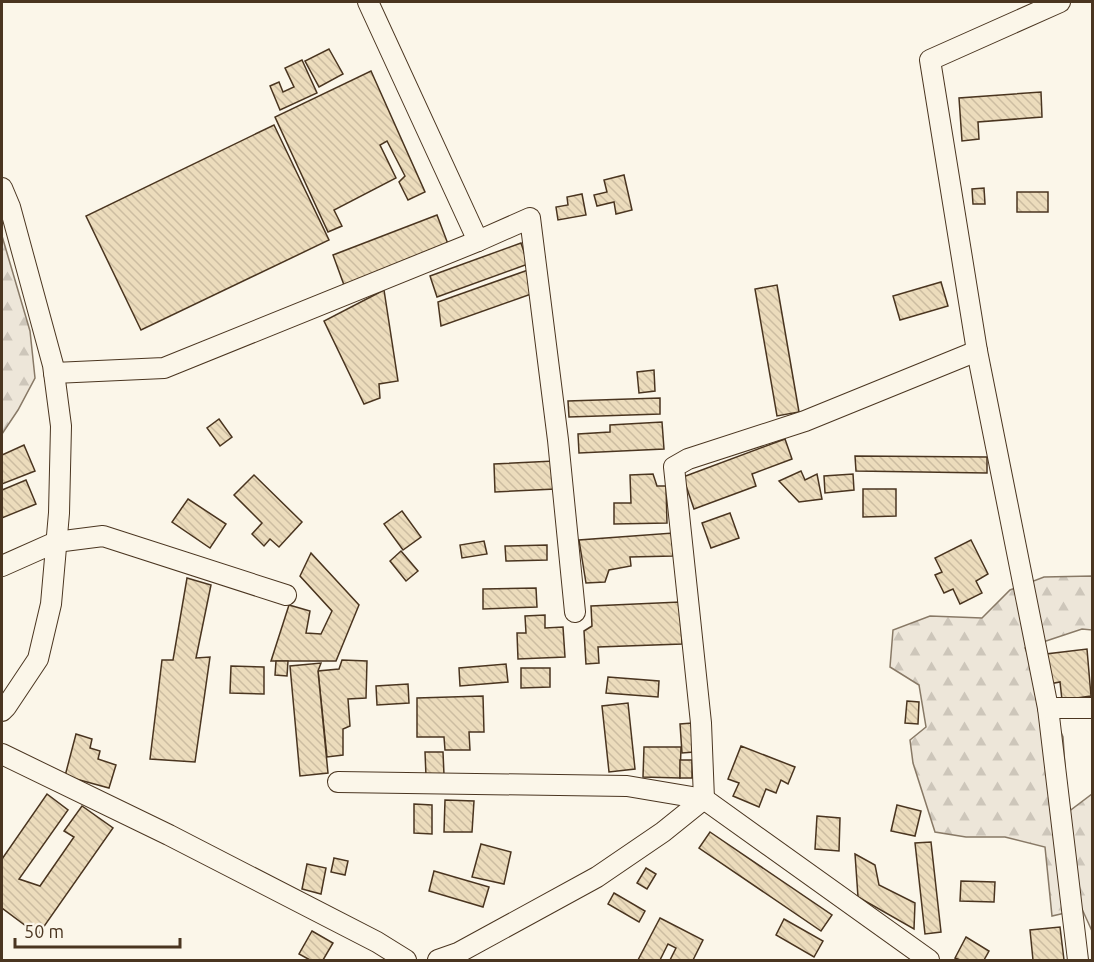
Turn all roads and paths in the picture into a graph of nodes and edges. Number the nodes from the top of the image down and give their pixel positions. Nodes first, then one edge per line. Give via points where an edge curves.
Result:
1 (368, 2) edge
2 (1060, 2) edge
3 (2, 188) edge
4 (478, 241) junction
5 (977, 351) junction
6 (54, 373) junction
7 (56, 542) junction
8 (2, 567) edge
9 (286, 595) dead end
10 (575, 612) dead end
11 (1048, 708) junction
12 (1092, 708) edge
13 (2, 711) edge
14 (2, 754) edge
15 (338, 782) dead end
16 (704, 799) junction
17 (1084, 940) edge
18 (406, 960) edge
19 (438, 960) edge
20 (929, 960) edge
21 (1078, 960) edge

1 - 4 street
2 - 5 street via 930,60
3 - 6 street
4 - 6 street via 164,368
4 - 10 street via 530,218
5 - 11 street
5 - 16 street via 805,422 688,459 674,467 701,723
6 - 7 street via 61,426
7 - 8 street
7 - 9 street via 103,536
7 - 13 street via 51,604 38,659
11 - 12 street
11 - 17 street
14 - 18 street via 169,835
15 - 16 street via 627,786
16 - 19 street via 597,877 458,953
16 - 20 street
17 - 21 street

